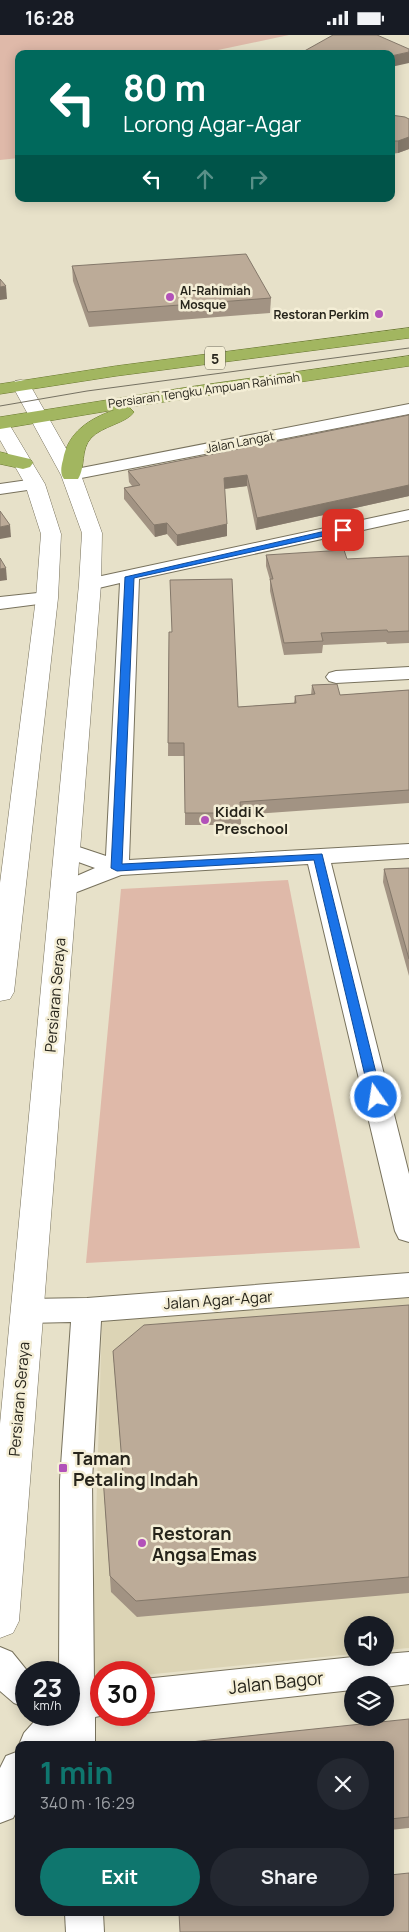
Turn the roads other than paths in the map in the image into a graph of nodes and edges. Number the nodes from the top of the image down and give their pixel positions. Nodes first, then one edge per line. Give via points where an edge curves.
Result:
1 (409, 333) edge
2 (409, 361) edge
3 (21, 385) junction
4 (0, 389) edge
5 (189, 392) junction
6 (409, 409) edge
7 (37, 416) junction
8 (0, 423) edge
9 (0, 458) edge
10 (23, 463) junction
11 (71, 475) junction
12 (35, 484) junction
13 (0, 489) edge
14 (409, 515) edge
15 (130, 577) junction
16 (90, 584) junction
17 (47, 598) junction
18 (0, 603) edge
19 (409, 673) edge
20 (336, 677) dead end
21 (55, 713) junction
22 (67, 850) junction
23 (409, 851) edge
24 (318, 856) junction
25 (117, 868) junction
26 (64, 891) junction
27 (0, 992) edge
28 (409, 1231) edge
29 (409, 1285) edge
30 (87, 1310) junction
31 (27, 1311) junction
32 (0, 1621) edge
33 (75, 1661) edge
34 (0, 1663) edge
35 (409, 1667) edge
36 (15, 1683) edge
37 (155, 1694) edge
38 (56, 1726) edge
39 (76, 1726) edge
40 (41, 1741) edge
41 (77, 1741) edge
42 (15, 1777) edge
43 (0, 1805) edge
44 (84, 1916) edge
45 (85, 1932) edge

1 - 3 highway, Persiaran Tengku Ampuan Rahimah / 5
2 - 5 highway, Persiaran Tengku Ampuan Rahimah / 5
3 - 4 highway, Persiaran Tengku Ampuan Rahimah / 5
3 - 7 main road, Persiaran Seraya
5 - 7 highway, Persiaran Tengku Ampuan Rahimah / 5
5 - 11 highway via 94,424 82,435 71,457
6 - 11 street, Jalan Langat
7 - 8 highway, Persiaran Tengku Ampuan Rahimah / 5
7 - 11 main road, Persiaran Seraya
8 - 10 main road, Persiaran Seraya
9 - 10 highway
10 - 12 main road, Persiaran Seraya
11 - 16 main road, Persiaran Seraya via 92,533
12 - 13 street
12 - 17 main road, Persiaran Seraya via 51,533
14 - 15 street
15 - 16 street
15 - 25 street
16 - 21 main road, Persiaran Seraya
17 - 18 street
17 - 21 main road, Persiaran Seraya
19 - 20 street
21 - 22 main road, Persiaran Seraya
21 - 27 main road, Persiaran Seraya
22 - 25 street
22 - 26 main road, Persiaran Seraya
23 - 24 street
24 - 25 street
24 - 28 street
25 - 26 street
26 - 31 main road, Persiaran Seraya
29 - 30 street, Jalan Agar-Agar
30 - 31 street, Jalan Agar-Agar
30 - 33 street via 76,1480
31 - 32 main road, Persiaran Seraya
34 - 36 street
35 - 37 street, Jalan Bagor
38 - 40 street
39 - 41 street
42 - 43 street
44 - 45 street

